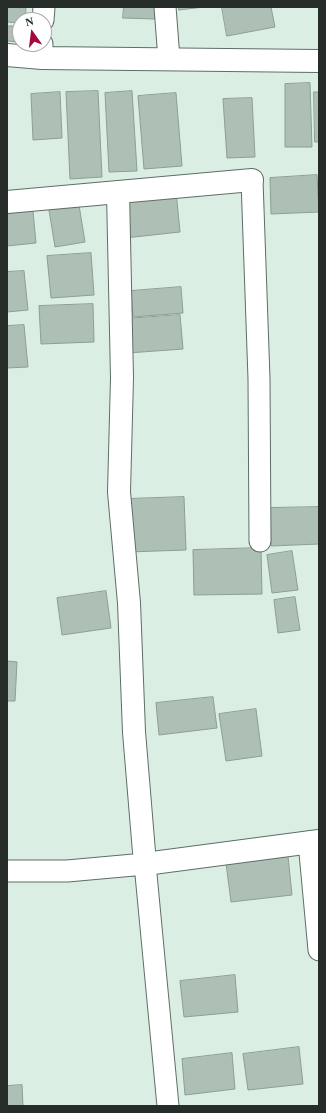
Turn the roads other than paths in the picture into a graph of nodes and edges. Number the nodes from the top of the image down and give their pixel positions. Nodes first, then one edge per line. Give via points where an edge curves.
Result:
1 (165, 7) edge
2 (33, 52) edge
3 (52, 52) edge
4 (7, 55) edge
5 (169, 59) junction
6 (319, 61) edge
7 (252, 180) joint
8 (118, 192) junction
9 (7, 202) edge
10 (260, 541) dead end
11 (314, 841) edge
12 (146, 864) junction
13 (7, 871) edge
14 (319, 950) edge
15 (168, 1106) edge

1 - 5 street
2 - 4 street
3 - 5 street
5 - 6 street
7 - 8 street
7 - 10 street
8 - 9 street
8 - 12 street via 122,378 119,492 129,603 134,732
11 - 12 street
11 - 14 street
12 - 13 street via 67,871
12 - 15 street

